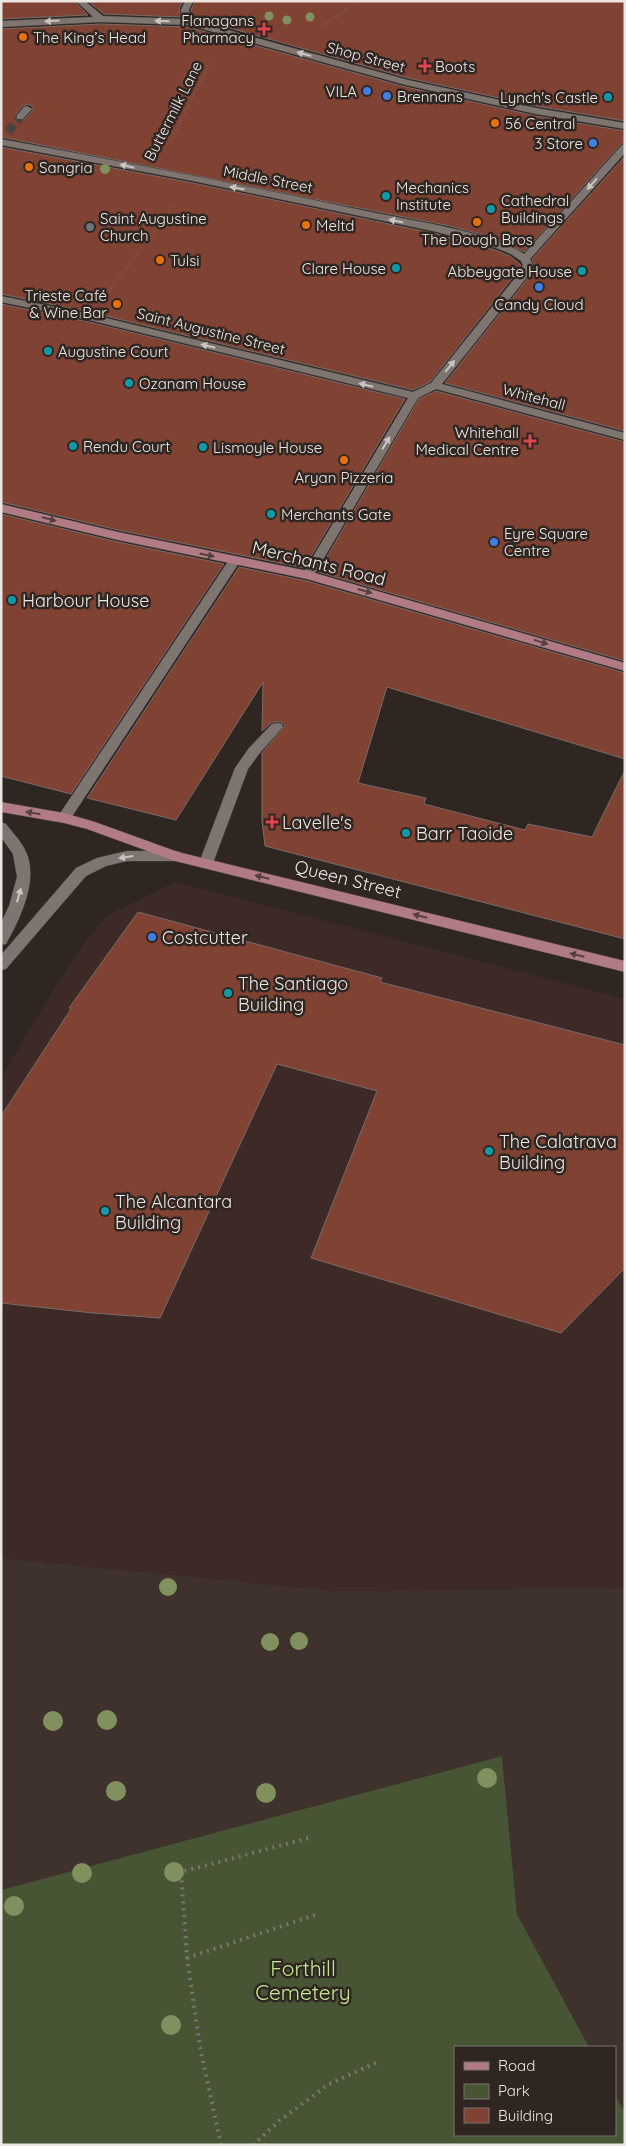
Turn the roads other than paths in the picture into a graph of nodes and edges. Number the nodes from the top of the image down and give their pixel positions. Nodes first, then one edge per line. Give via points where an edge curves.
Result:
1 (80, 1) edge
2 (189, 1) edge
3 (100, 19) junction
4 (188, 22) junction
5 (1, 24) edge
6 (27, 109) dead end
7 (20, 117) tunnel mouth
8 (625, 126) edge
9 (8, 132) tunnel mouth
10 (1, 141) edge
11 (625, 148) edge
12 (526, 259) junction
13 (1, 299) edge
14 (435, 385) junction
15 (414, 396) junction
16 (625, 437) edge
17 (2, 509) edge
18 (235, 560) junction
19 (308, 575) junction
20 (625, 667) edge
21 (277, 727) dead end
22 (1, 807) edge
23 (64, 818) junction
24 (1, 828) edge
25 (175, 856) junction
26 (206, 863) junction
27 (1, 940) edge
28 (1, 965) edge
29 (625, 967) edge

1 - 3 street
2 - 4 street via 185,10
4 -> 3 street, Shop Street
3 -> 5 street, Shop Street
8 -> 4 street, Shop Street via 536,111 406,82
6 - 7 street
9 - 10 street
12 -> 10 street, Middle Street via 514,252 454,234
11 -> 12 street
14 -> 12 street via 524,274 528,265
15 -> 13 street, Saint Augustine Street via 89,317
14 - 15 street
14 - 16 street, Whitehall
19 -> 15 street
17 -> 18 main road, Merchants Road
18 - 19 main road, Merchants Road
18 - 23 street
19 -> 20 main road, Merchants Road
21 - 26 street via 242,768
23 -> 22 main road, Queen Street
23 - 25 main road, Queen Street
27 -> 24 street via 24,877 20,853
25 - 26 main road, Queen Street
25 -> 28 street via 128,856 102,862 82,872
29 -> 26 main road, Queen Street

